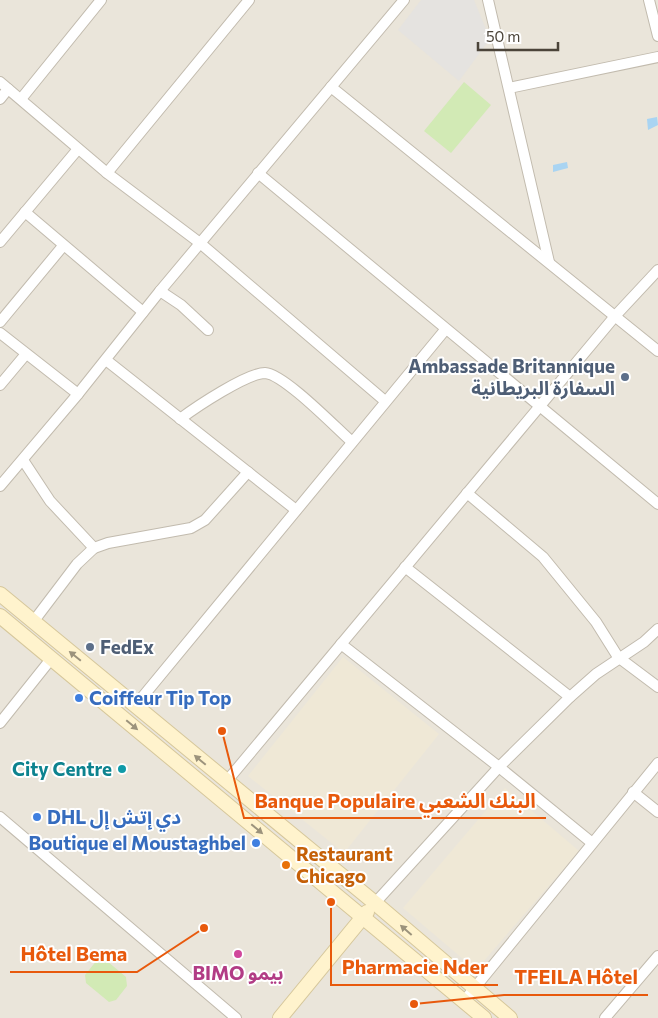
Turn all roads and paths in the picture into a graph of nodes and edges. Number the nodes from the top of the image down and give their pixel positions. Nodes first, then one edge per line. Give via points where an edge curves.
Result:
1 (101, 0) edge
2 (404, 0) edge
3 (488, 0) edge
4 (649, 0) edge
5 (245, 1) edge
6 (658, 36) edge
7 (658, 57) edge
8 (4, 86) edge
9 (331, 87) junction
10 (510, 88) junction
11 (0, 99) edge
12 (21, 99) junction
13 (78, 149) junction
14 (106, 173) junction
15 (258, 173) junction
16 (25, 212) junction
17 (0, 242) edge
18 (200, 243) junction
19 (64, 246) junction
20 (548, 262) junction
21 (658, 270) edge
22 (160, 290) junction
23 (143, 312) junction
24 (616, 315) junction
25 (0, 322) edge
26 (208, 330) dead end
27 (445, 330) junction
28 (0, 333) edge
29 (658, 351) edge
30 (26, 354) junction
31 (106, 360) junction
32 (0, 385) edge
33 (78, 394) junction
34 (385, 401) junction
35 (540, 406) junction
36 (180, 419) junction
37 (352, 442) junction
38 (22, 460) junction
39 (248, 472) junction
40 (0, 486) edge
41 (467, 493) junction
42 (658, 504) edge
43 (296, 510) junction
44 (94, 548) junction
45 (405, 567) junction
46 (0, 594) edge
47 (0, 616) edge
48 (33, 622) junction
49 (658, 629) edge
50 (341, 644) junction
51 (618, 658) junction
52 (51, 659) junction
53 (658, 687) edge
54 (570, 697) junction
55 (135, 706) junction
56 (0, 723) edge
57 (658, 763) edge
58 (499, 767) junction
59 (226, 782) junction
60 (634, 792) junction
61 (658, 812) edge
62 (0, 817) edge
63 (591, 842) junction
64 (375, 903) junction
65 (362, 918) junction
66 (656, 963) edge
67 (474, 989) junction
68 (464, 1001) junction
69 (494, 1005) junction
70 (236, 1018) edge
71 (280, 1018) edge
72 (484, 1018) edge
73 (510, 1018) edge
74 (605, 1018) edge

1 - 12 street
2 - 9 street
3 - 10 street
4 - 6 street
5 - 14 street
7 - 10 street
8 - 11 street
8 - 12 street
9 - 15 street
9 - 20 street
10 - 20 street
12 - 13 street
13 - 14 street
13 - 16 street
14 - 18 street
15 - 18 street
15 - 27 street
16 - 17 street
16 - 19 street
18 - 22 street
18 - 34 street
19 - 23 street
19 - 25 street
20 - 24 street
21 - 24 street
22 - 23 street
22 - 26 street
23 - 31 street
24 - 29 street
24 - 35 street
27 - 34 street
27 - 35 street
28 - 30 street
30 - 32 street
30 - 33 street
31 - 33 street
31 - 36 street
33 - 38 street
34 - 37 street
35 - 41 street
35 - 42 street
36 - 37 street via 214,396 265,373 289,385
36 - 39 street
37 - 43 street
38 - 40 street
38 - 44 street via 50,502
39 - 43 street
39 - 44 street via 206,520 191,528
41 - 45 street
41 - 51 street via 543,557 596,622
43 - 55 street
44 - 48 street via 77,564
45 - 50 street
45 - 54 street
46 - 48 street
47 - 52 street
55 -> 48 street
49 - 51 street
50 - 58 street
50 - 59 street
51 - 53 street
51 - 54 street
52 - 56 street
52 -> 65 street
54 - 58 street
59 -> 55 street
57 - 60 street
58 - 63 street
58 - 64 street
59 - 64 street
60 - 61 street
60 - 63 street
62 - 70 street
63 - 67 street
64 - 65 street
67 -> 64 street
65 - 68 street
65 - 71 street
66 - 74 street
67 - 68 street
67 - 69 street
68 - 72 street
69 - 72 street
69 - 73 street

